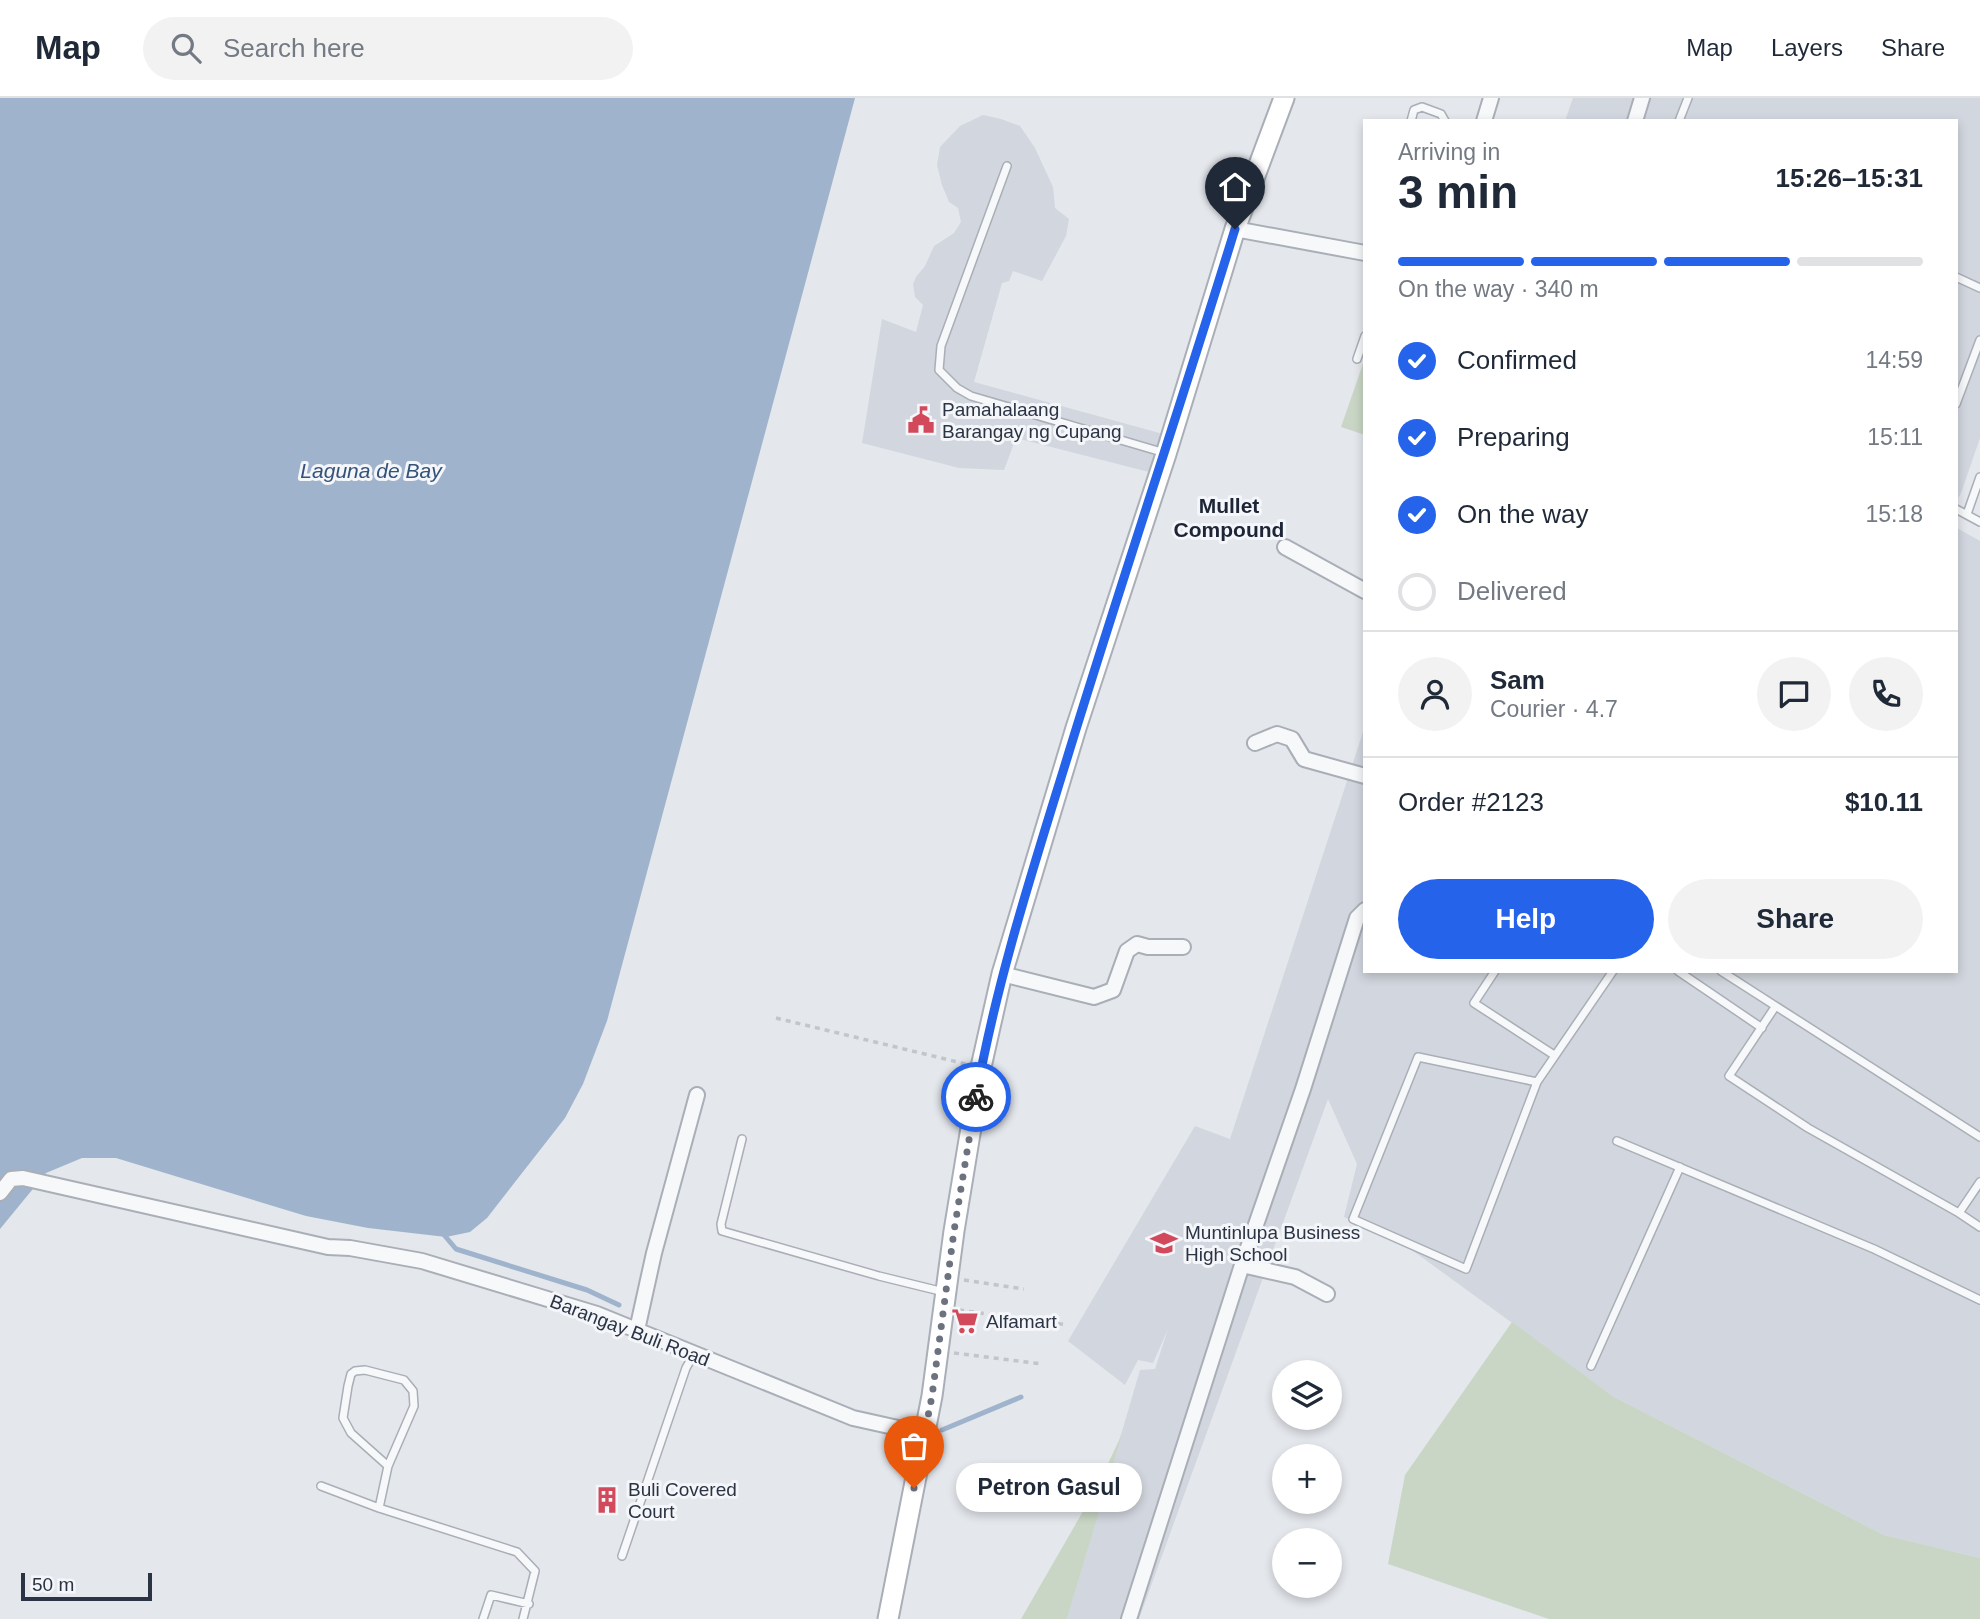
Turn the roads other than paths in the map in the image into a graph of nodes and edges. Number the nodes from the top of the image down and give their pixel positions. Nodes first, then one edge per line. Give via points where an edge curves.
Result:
1 (1284, 98) edge
2 (1491, 98) edge
3 (1642, 98) edge
4 (1688, 98) edge
5 (1412, 119) edge
6 (1444, 119) edge
7 (1485, 119) edge
8 (1635, 119) edge
9 (1680, 119) edge
10 (1007, 166) dead end
11 (1235, 229) junction
12 (1363, 253) edge
13 (1958, 278) edge
14 (1980, 288) edge
15 (1980, 340) edge
16 (1363, 342) edge
17 (1357, 359) dead end
18 (1958, 399) edge
19 (1166, 454) junction
20 (1980, 477) edge
21 (1958, 510) edge
22 (1967, 514) junction
23 (1980, 522) edge
24 (1285, 547) dead end
25 (1363, 590) edge
26 (1255, 743) dead end
27 (1363, 775) edge
28 (1363, 912) edge
29 (1183, 947) dead end
30 (1494, 973) edge
31 (1612, 973) edge
32 (1681, 973) edge
33 (1724, 973) edge
34 (1002, 974) junction
35 (1775, 1007) junction
36 (1762, 1028) junction
37 (1554, 1055) junction
38 (1536, 1082) junction
39 (697, 1095) dead end
40 (1980, 1137) edge
41 (742, 1139) dead end
42 (1617, 1140) dead end
43 (1680, 1167) junction
44 (1980, 1184) edge
45 (0, 1193) edge
46 (1959, 1213) junction
47 (1980, 1227) edge
48 (1242, 1265) junction
49 (945, 1292) junction
50 (1327, 1294) dead end
51 (1980, 1300) edge
52 (637, 1330) junction
53 (694, 1354) junction
54 (1591, 1366) dead end
55 (925, 1434) junction
56 (388, 1466) junction
57 (321, 1486) dead end
58 (379, 1508) junction
59 (622, 1556) dead end
60 (529, 1604) junction
61 (483, 1619) edge
62 (523, 1619) edge
63 (888, 1619) edge
64 (1129, 1619) edge

1 - 11 main road
2 - 7 street
3 - 8 street
4 - 9 lane
5 - 6 lane via 1422,107
10 - 19 lane via 942,346 939,370 971,396
11 - 12 street
11 - 19 main road
13 - 14 lane
15 - 18 lane
16 - 17 lane
19 - 34 main road
20 - 22 lane
21 - 22 lane
22 - 23 lane
24 - 25 street
26 - 27 street via 1277,734 1292,739 1304,760
28 - 48 street via 1357,918
29 - 34 street via 1137,943 1127,951 1113,990 1094,997
30 - 37 lane via 1474,1003
31 - 37 lane
32 - 36 lane
33 - 35 lane
34 - 49 main road via 981,1067
35 - 36 lane
35 - 40 lane
36 - 46 lane via 1729,1076 1818,1134
37 - 38 lane
38 - 38 lane via 1418,1057 1353,1219 1465,1269
39 - 52 street
41 - 49 lane via 722,1231
42 - 43 lane
43 - 51 lane via 1874,1249
43 - 54 lane
44 - 46 lane
45 - 52 street, Barangay Buli Road via 11,1179 23,1178 328,1247 422,1261
46 - 47 lane
48 - 50 street via 1274,1270
48 - 64 street
49 - 55 main road
52 - 53 street, Barangay Buli Road
53 - 55 street, Barangay Buli Road via 853,1418
53 - 59 lane
55 - 63 main road
56 - 56 lane via 351,1433 343,1418 355,1371 404,1380 413,1391 414,1406
56 - 58 lane
57 - 58 lane
58 - 60 lane via 517,1552 535,1571
60 - 61 lane via 491,1595
60 - 62 lane

